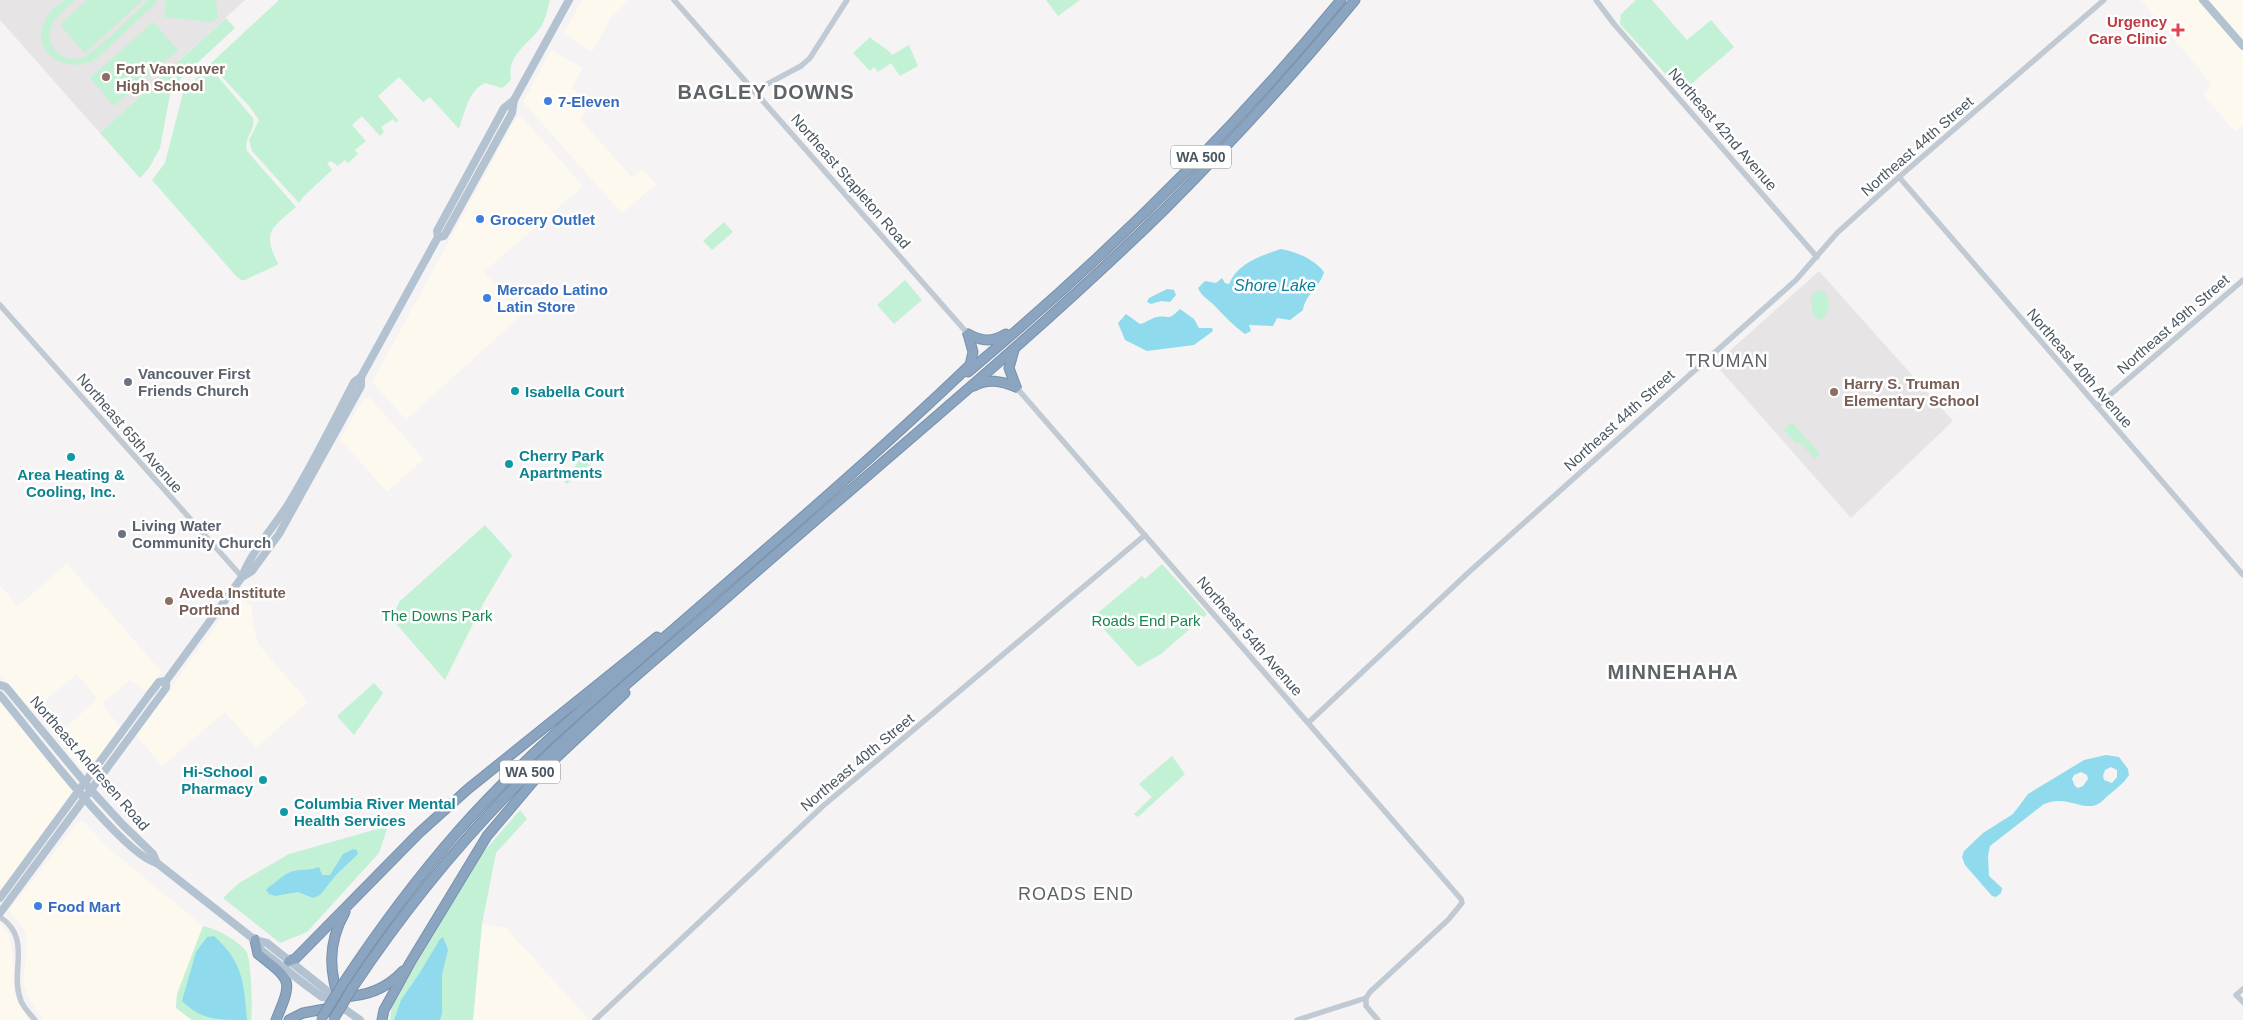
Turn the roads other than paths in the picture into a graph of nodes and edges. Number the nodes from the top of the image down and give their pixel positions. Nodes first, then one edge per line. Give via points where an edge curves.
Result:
1 (569, 0) edge
2 (674, 0) edge
3 (848, 0) edge
4 (1341, 0) edge
5 (1354, 0) edge
6 (1596, 0) edge
7 (2104, 0) edge
8 (2203, 0) edge
9 (2243, 46) edge
10 (754, 91) junction
11 (1899, 177) junction
12 (1817, 257) junction
13 (2243, 280) edge
14 (1050, 300) junction
15 (0, 305) edge
16 (968, 334) junction
17 (1016, 346) junction
18 (1016, 387) junction
19 (928, 406) junction
20 (2097, 406) junction
21 (938, 413) junction
22 (1145, 535) junction
23 (2243, 575) edge
24 (242, 577) junction
25 (738, 588) junction
26 (713, 595) junction
27 (166, 681) junction
28 (0, 685) edge
29 (0, 694) edge
30 (27, 711) junction
31 (1309, 722) junction
32 (24, 723) junction
33 (46, 734) junction
34 (86, 781) junction
35 (91, 790) junction
36 (79, 791) junction
37 (85, 798) junction
38 (157, 863) junction
39 (0, 898) edge
40 (353, 900) junction
41 (0, 913) edge
42 (0, 917) edge
43 (256, 940) junction
44 (289, 961) junction
45 (410, 963) junction
46 (2243, 989) edge
47 (1366, 998) junction
48 (335, 1002) junction
49 (2243, 1002) edge
50 (321, 1019) edge
51 (35, 1020) edge
52 (276, 1020) edge
53 (289, 1020) edge
54 (333, 1020) edge
55 (339, 1020) edge
56 (360, 1020) edge
57 (382, 1020) edge
58 (595, 1020) edge
59 (1297, 1020) edge
60 (1378, 1020) edge

1 - 24 main road via 514,100 512,113 444,236 438,237 361,377 354,382 300,484
2 - 10 street, Northeast Stapleton Road
3 - 10 street via 810,58
4 - 14 highway, WA 500 via 1216,141 1131,227
5 - 17 highway, WA 500 via 1281,87 1191,182
6 - 12 street, Northeast 42nd Avenue
7 - 11 street, Northeast 44th Street
8 - 9 main road
10 - 16 street, Northeast Stapleton Road
11 - 12 street, Northeast 44th Street via 1837,233
11 - 20 street, Northeast 40th Avenue
12 - 31 street, Northeast 44th Street via 1796,280 1483,560
13 - 20 street, Northeast 49th Street
14 - 16 highway via 998,338 985,341
14 - 19 highway, WA 500
15 - 24 street, Northeast 65th Avenue
16 - 19 highway via 973,352 970,365
17 - 18 highway via 1009,368
17 - 21 highway, WA 500
18 - 21 highway via 999,381 983,381
18 - 22 street, Northeast 54th Avenue
19 - 26 highway, WA 500
20 - 23 street, Northeast 40th Avenue
21 - 25 highway, WA 500
22 - 31 street, Northeast 54th Avenue
22 - 58 street, Northeast 40th Street via 823,806
24 - 27 main road
25 - 45 highway via 576,738 523,792 479,847
25 - 54 highway, WA 500, bridge via 551,752 492,811 412,904
26 - 40 highway via 492,768 441,812
26 - 50 highway, WA 500, bridge via 563,726 482,806 409,891
27 - 34 main road via 159,682
27 - 35 main road via 166,688
28 - 30 main road, Northeast Andresen Road via 6,687
29 - 30 main road via 7,695 22,712
29 - 32 main road, Northeast Andresen Road
30 - 33 main road, Northeast Andresen Road
31 - 47 street, Northeast 54th Avenue via 1458,894 1462,903
32 - 33 main road via 29,722 38,732
32 - 36 main road, Northeast Andresen Road
33 - 34 main road, Northeast Andresen Road
34 - 35 main road, Northeast Andresen Road
34 - 36 main road
35 - 37 main road
35 - 38 main road, Northeast Andresen Road via 153,854
36 - 37 main road, Northeast Andresen Road
36 - 39 main road
37 - 38 main road, Northeast Andresen Road via 141,856
37 - 41 main road
38 - 43 main road, Northeast Andresen Road
40 - 44 highway via 295,959
40 - 48 highway via 332,941
42 - 51 street via 11,926 17,937 18,988 21,1001
43 - 44 main road, Northeast Andresen Road via 267,943
43 - 48 main road, Northeast Andresen Road via 261,950 322,997
43 - 52 highway via 258,954 287,980 288,991
44 - 48 main road, Northeast Andresen Road via 326,990
45 - 48 highway via 389,984 376,991
45 - 57 highway via 384,1010
46 - 49 street via 2236,995
47 - 59 street
47 - 60 street via 1366,1006
48 - 53 highway
48 - 55 highway
48 - 56 main road, Northeast Andresen Road

